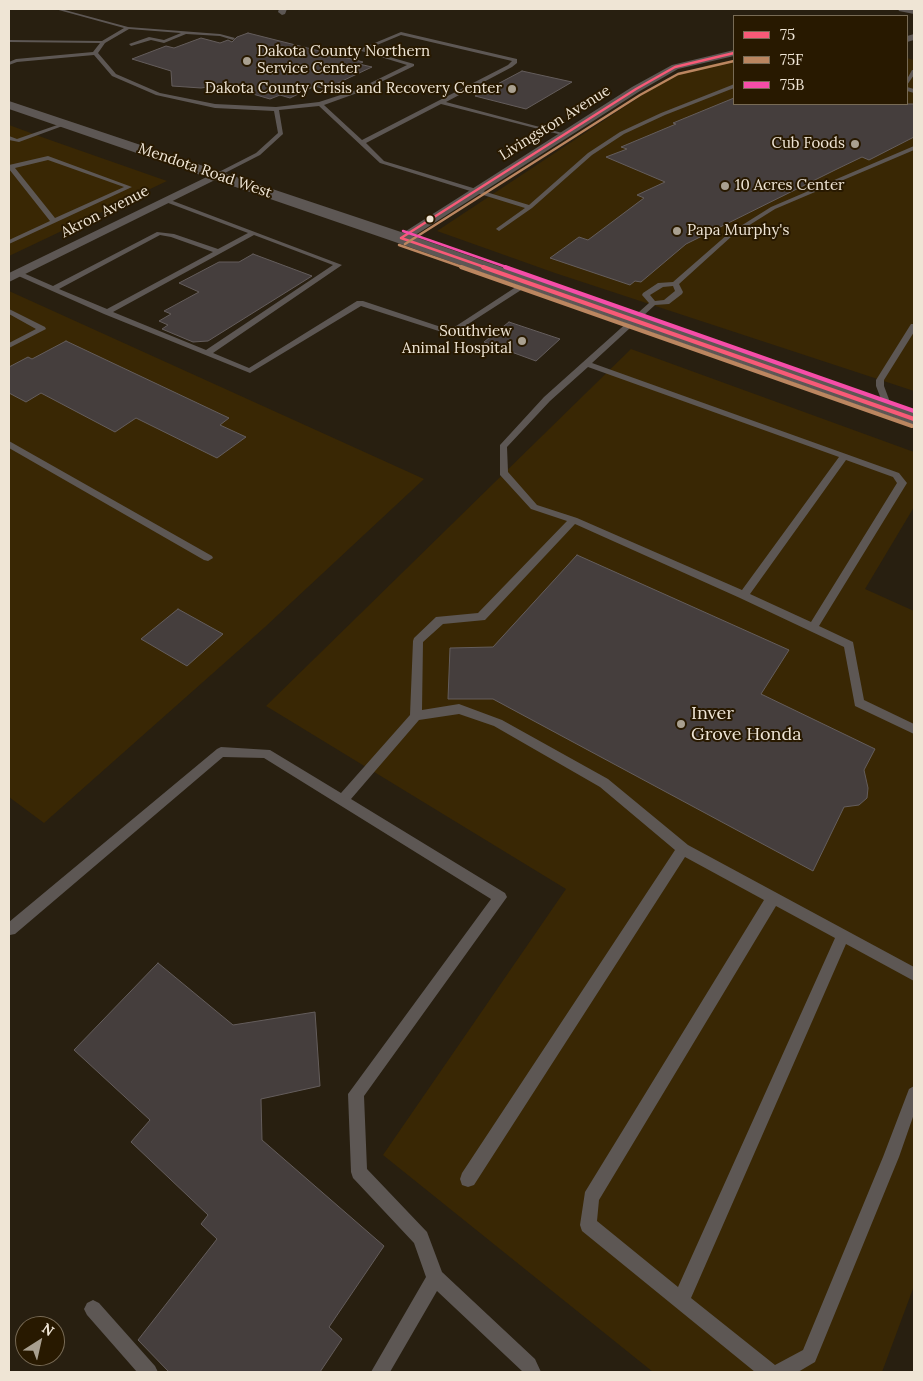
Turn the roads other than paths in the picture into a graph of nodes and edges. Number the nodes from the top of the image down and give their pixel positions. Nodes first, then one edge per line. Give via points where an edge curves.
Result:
1 (57, 9) edge
2 (902, 9) edge
3 (914, 11) edge
4 (128, 28) junction
5 (188, 32) junction
6 (233, 39) dead end
7 (9, 41) edge
8 (103, 42) junction
9 (131, 45) dead end
10 (733, 53) edge
11 (95, 54) junction
12 (9, 64) edge
13 (733, 86) edge
14 (441, 102) junction
15 (320, 104) junction
16 (9, 105) edge
17 (276, 109) junction
18 (65, 124) junction
19 (564, 135) junction
20 (9, 138) edge
21 (17, 141) junction
22 (362, 142) junction
23 (9, 143) edge
24 (914, 148) edge
25 (10, 167) edge
26 (217, 175) junction
27 (476, 191) junction
28 (165, 200) junction
29 (530, 207) junction
30 (54, 221) junction
31 (499, 229) dead end
32 (254, 234) junction
33 (401, 238) junction
34 (9, 241) edge
35 (219, 252) junction
36 (13, 276) edge
37 (528, 283) junction
38 (675, 284) junction
39 (54, 289) junction
40 (653, 302) junction
41 (9, 311) edge
42 (107, 312) junction
43 (636, 320) junction
44 (914, 326) edge
45 (9, 346) edge
46 (207, 353) junction
47 (587, 364) junction
48 (889, 410) junction
49 (914, 419) edge
50 (9, 444) edge
51 (844, 456) junction
52 (574, 520) junction
53 (208, 558) dead end
54 (744, 595) junction
55 (813, 627) junction
56 (416, 716) junction
57 (914, 729) edge
58 (342, 800) junction
59 (683, 849) junction
60 (773, 898) junction
61 (10, 930) dead end
62 (843, 935) junction
63 (914, 974) edge
64 (914, 1094) edge
65 (468, 1179) dead end
66 (435, 1278) junction
67 (681, 1301) junction
68 (93, 1309) dead end
69 (529, 1370) edge
70 (149, 1372) edge
71 (380, 1372) edge
72 (769, 1372) edge
73 (781, 1372) edge

1 - 4 lane
2 - 3 street
4 - 5 lane
4 - 8 lane
5 - 6 lane
5 - 9 lane via 164,42 151,38
7 - 8 lane
8 - 11 lane
10 - 19 street, Livingston Avenue via 675,67
11 - 12 lane
11 - 17 lane via 114,75 158,94 215,106
13 - 29 lane via 622,133 590,154
14 - 15 lane via 515,60 401,33 360,50 412,65 358,91
14 - 19 lane
14 - 22 lane
15 - 17 lane
15 - 22 lane
16 - 18 street, Mendota Road West
17 - 26 lane via 281,133 258,154
18 - 21 lane
18 - 26 street, Mendota Road West
19 - 27 street, Livingston Avenue
20 - 21 lane
21 - 23 lane
22 - 27 lane via 382,162
24 - 38 lane via 773,208 730,235
25 - 30 lane
25 - 30 lane via 48,158 129,187
26 - 28 street, Akron Avenue
26 - 33 street, Mendota Road West
27 - 29 lane
27 - 33 street, Livingston Avenue
28 - 32 lane
28 - 36 street, Akron Avenue
29 - 31 lane
30 - 34 lane
32 - 35 lane
32 - 46 lane via 338,265
33 - 37 street, Mendota Road West
35 - 39 lane via 159,233
35 - 42 lane
36 - 39 lane
37 - 43 street, Mendota Road West
37 - 46 lane via 450,333 360,303 250,371
38 - 40 lane via 679,292 666,302
38 - 40 lane via 661,285 646,295
39 - 42 lane
40 - 43 lane
41 - 45 lane via 42,329
42 - 46 lane
43 - 47 lane
43 - 48 street, Mendota Road West
44 - 48 lane via 880,380
47 - 51 lane
47 - 52 lane via 547,399 503,446 503,473 534,508
48 - 49 street, Mendota Road West
50 - 53 lane
51 - 54 lane
51 - 55 lane via 896,475 902,483
52 - 54 lane
52 - 56 lane via 481,617 440,620 418,641
54 - 55 lane
55 - 57 lane via 850,645 859,703
56 - 58 lane
56 - 59 lane via 459,709 498,723 604,783
58 - 61 lane via 266,753 221,752
58 - 66 lane via 500,897 356,1094 359,1172 421,1238
59 - 60 lane
59 - 65 lane
60 - 62 lane
60 - 67 lane via 591,1198 588,1225
62 - 63 lane
62 - 67 lane
64 - 73 lane via 809,1356
66 - 69 lane
66 - 71 lane
67 - 72 lane
68 - 70 lane

